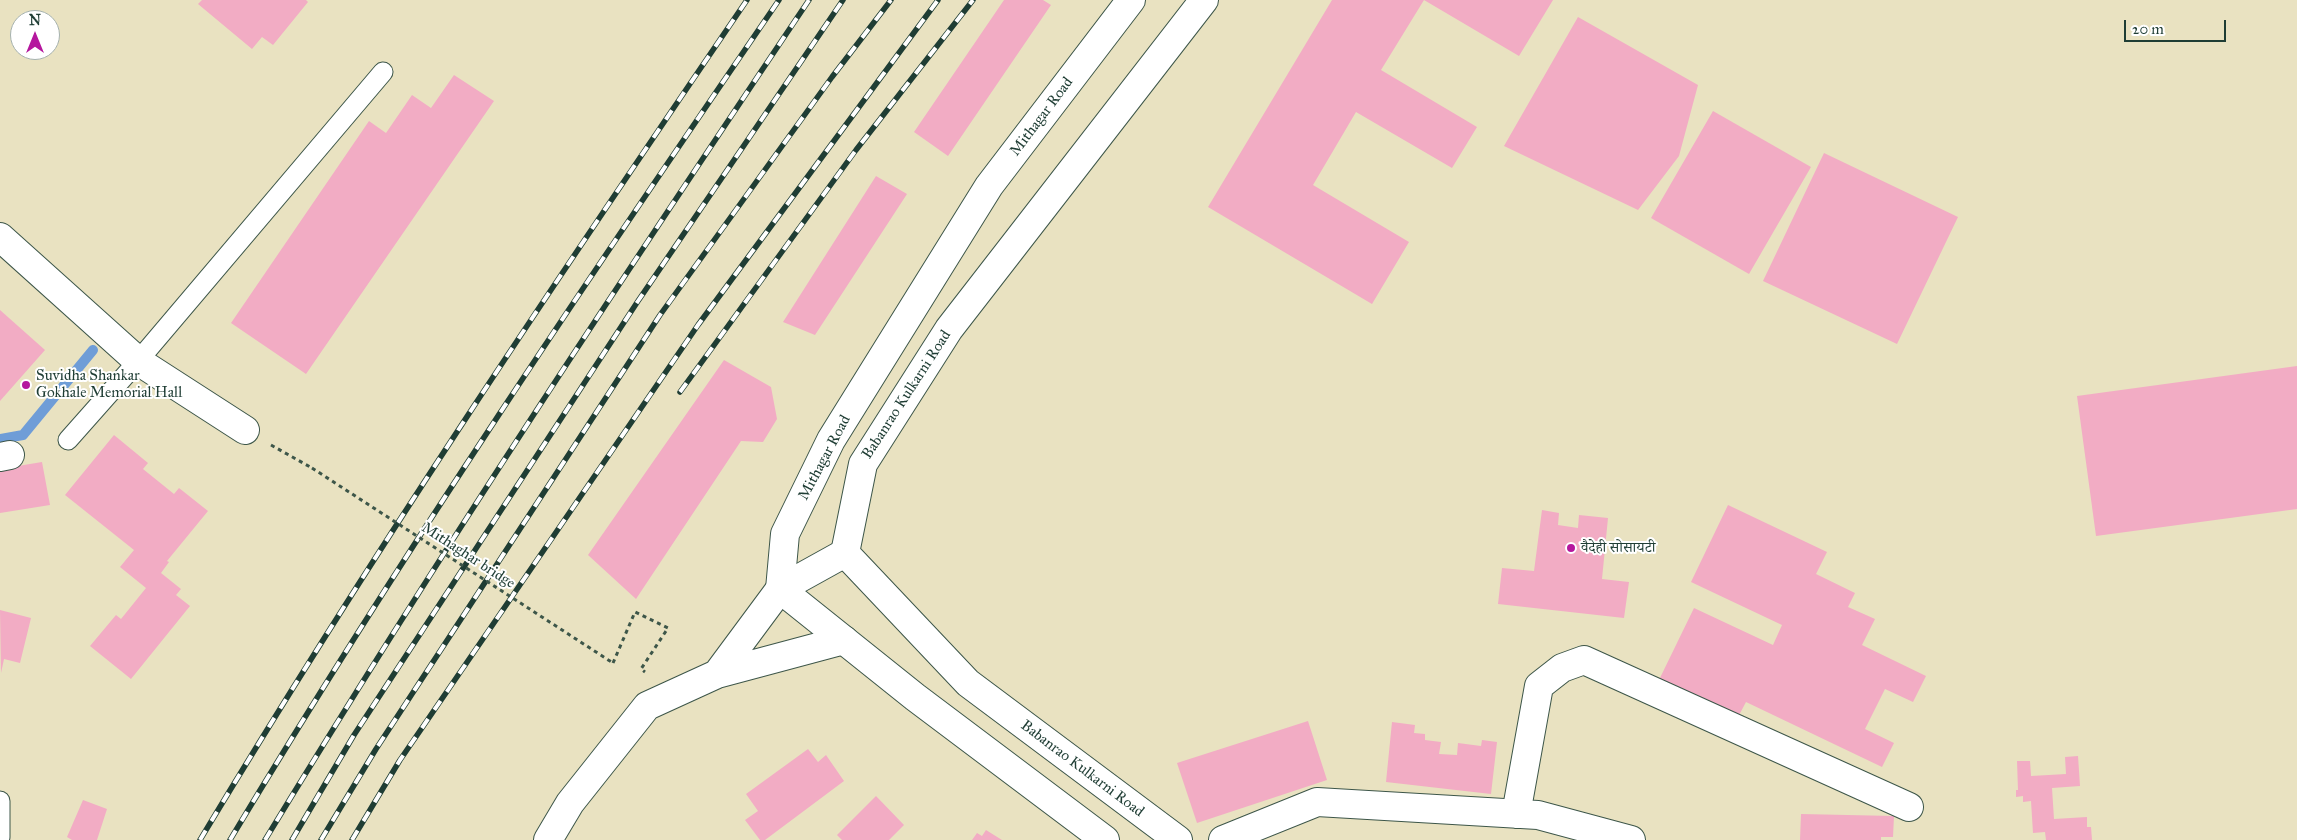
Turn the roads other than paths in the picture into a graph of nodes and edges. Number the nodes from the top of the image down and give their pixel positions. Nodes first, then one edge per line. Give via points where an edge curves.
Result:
1 (1131, 0) edge
2 (1204, 0) edge
3 (383, 72) dead end
4 (0, 237) edge
5 (138, 361) junction
6 (245, 430) dead end
7 (68, 440) dead end
8 (845, 553) junction
9 (780, 588) junction
10 (844, 640) junction
11 (717, 674) junction
12 (0, 802) edge
13 (1909, 807) dead end
14 (1516, 814) junction
15 (0, 838) edge
16 (548, 840) edge
17 (1105, 840) edge
18 (1178, 840) edge
19 (1223, 840) edge
20 (1631, 840) edge

1 - 9 street, Mithagar Road via 989,186 831,440 785,534
2 - 8 street, Babanrao Kulkarni Road via 944,338 863,464
3 - 5 lane
4 - 5 street
5 - 6 street
5 - 7 lane
8 - 9 street
8 - 18 street, Babanrao Kulkarni Road via 968,683
9 - 10 street
9 - 11 street
10 - 11 street
10 - 17 street
11 - 16 street via 647,706 570,803
12 - 15 lane
13 - 14 street via 1584,660 1562,668 1539,686
14 - 19 street via 1317,802
14 - 20 street via 1538,815

